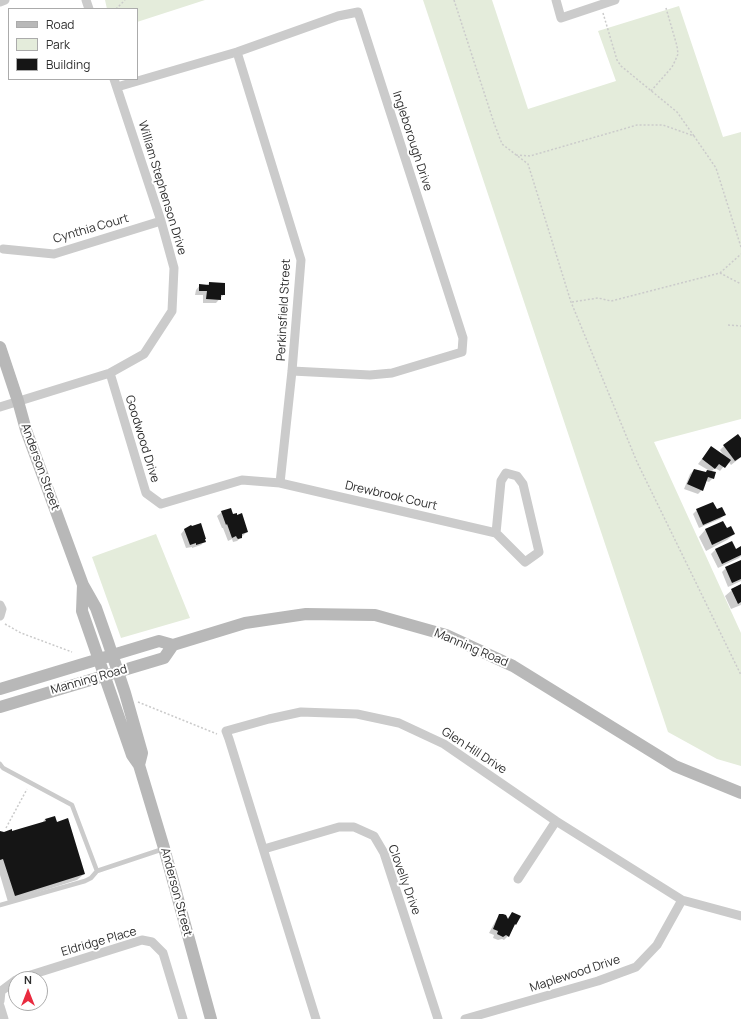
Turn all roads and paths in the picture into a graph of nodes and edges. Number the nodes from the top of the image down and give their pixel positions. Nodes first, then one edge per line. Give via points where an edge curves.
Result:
1 (5, 0) edge
2 (125, 0) edge
3 (454, 0) edge
4 (556, 0) edge
5 (615, 0) edge
6 (0, 2) edge
7 (600, 4) junction
8 (117, 8) edge
9 (666, 8) dead end
10 (237, 52) junction
11 (138, 77) edge
12 (127, 80) edge
13 (115, 83) edge
14 (651, 91) junction
15 (694, 136) junction
16 (516, 155) junction
17 (161, 221) junction
18 (741, 248) edge
19 (3, 250) dead end
20 (741, 254) edge
21 (720, 273) junction
22 (741, 284) edge
23 (571, 302) junction
24 (728, 325) dead end
25 (741, 326) edge
26 (0, 347) edge
27 (292, 371) junction
28 (110, 373) junction
29 (18, 402) junction
30 (0, 407) edge
31 (280, 483) junction
32 (496, 533) junction
33 (83, 585) junction
34 (0, 605) edge
35 (0, 616) edge
36 (0, 621) edge
37 (173, 645) junction
38 (72, 652) dead end
39 (112, 654) junction
40 (98, 659) junction
41 (118, 672) junction
42 (741, 675) edge
43 (104, 676) junction
44 (0, 689) edge
45 (137, 702) dead end
46 (0, 707) edge
47 (229, 739) junction
48 (0, 764) edge
49 (139, 765) junction
50 (30, 782) junction
51 (741, 793) edge
52 (556, 821) junction
53 (6, 828) dead end
54 (164, 848) junction
55 (264, 849) junction
56 (97, 871) junction
57 (518, 879) dead end
58 (682, 900) junction
59 (0, 905) edge
60 (741, 916) edge
61 (43, 971) edge
62 (8, 986) edge
63 (0, 1001) edge
64 (0, 1006) edge
65 (4, 1019) edge
66 (183, 1019) edge
67 (211, 1019) edge
68 (316, 1019) edge
69 (438, 1019) edge
70 (465, 1019) edge

1 - 6 street
2 - 8 path
3 - 16 path via 502,144
4 - 7 street via 561,18
5 - 7 street
7 - 14 path via 616,60
9 - 14 path via 678,54 672,67
10 - 11 street, Ingleborough Drive
10 - 27 street, Perkinsfield Street via 301,260
10 - 27 street, Ingleborough Drive via 338,16 358,12 463,338 462,352 392,373 370,375
12 - 13 street, Ingleborough Drive
13 - 17 street, William Stephenson Drive
14 - 15 path via 677,112
15 - 16 path via 663,124 637,125 530,156
15 - 18 path via 716,168
16 - 23 path via 528,164
17 - 19 street, Cynthia Court via 54,254
17 - 28 street, William Stephenson Drive via 174,268 172,311 144,354
20 - 21 path
21 - 22 path
21 - 23 path via 611,301 598,298
23 - 42 path via 636,462
24 - 25 path
26 - 29 main road, Anderson Street
27 - 31 street, Perkinsfield Street
28 - 29 street, William Stephenson Drive
28 - 31 street, Goodwood Drive via 146,493 161,504 242,480
29 - 30 street, William Stephenson Drive
29 - 33 main road, Anderson Street
31 - 32 street, Drewbrook Court
32 - 32 street via 525,562 540,552 523,484 518,476 506,473 500,481
33 - 39 main road, Anderson Street via 96,608
33 - 40 main road, Anderson Street via 82,612
34 - 35 street
36 - 38 path via 21,633
37 - 39 main road, Manning Road via 159,640
37 - 41 main road, Manning Road via 164,658
37 - 51 main road, Manning Road via 245,623 306,614 375,615 446,635 513,666 674,766
39 - 40 main road, Manning Road
39 - 41 main road, Anderson Street
40 - 43 main road, Anderson Street
40 - 44 main road, Manning Road
41 - 43 main road, Manning Road
41 - 49 main road, Anderson Street via 142,752
43 - 46 main road, Manning Road
43 - 49 main road, Anderson Street via 132,755
45 - 47 path
47 - 52 street, Glen Hill Drive via 226,731 301,712 357,714 399,723 444,744
47 - 55 street
48 - 50 lane
49 - 54 main road, Anderson Street
50 - 53 path
50 - 56 lane via 72,805
52 - 57 street
52 - 58 street, Glen Hill Drive
54 - 56 lane
54 - 67 main road, Anderson Street
55 - 68 street
55 - 69 street, Clovelly Drive via 339,827 354,827 374,836 384,853
56 - 59 lane via 85,881
58 - 60 street, Glen Hill Drive
58 - 70 street, Maplewood Drive via 657,945 636,967 598,981
61 - 66 street, Eldridge Place via 142,940 152,942 163,953
62 - 63 street, Eldridge Place via 1,991
64 - 65 street

